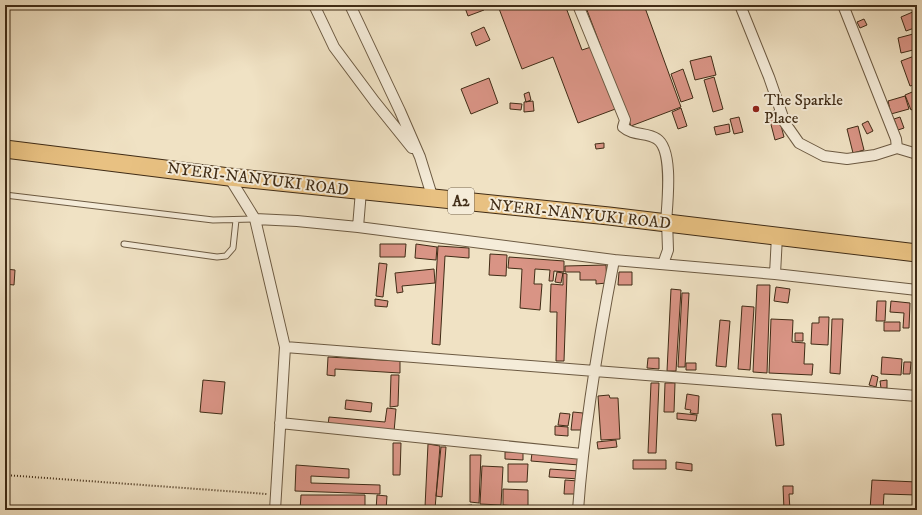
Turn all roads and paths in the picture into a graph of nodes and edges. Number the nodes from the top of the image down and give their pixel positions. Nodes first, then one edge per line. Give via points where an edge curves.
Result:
1 (314, 5) edge
2 (350, 5) edge
3 (578, 5) edge
4 (740, 5) edge
5 (843, 5) edge
6 (897, 148) junction
7 (5, 149) edge
8 (917, 154) edge
9 (420, 158) junction
10 (229, 177) junction
11 (361, 191) junction
12 (5, 195) edge
13 (433, 198) junction
14 (255, 219) junction
15 (236, 220) junction
16 (667, 220) junction
17 (358, 227) junction
18 (777, 236) junction
19 (124, 244) dead end
20 (917, 253) edge
21 (614, 260) junction
22 (663, 264) junction
23 (775, 274) junction
24 (917, 290) edge
25 (285, 347) junction
26 (593, 372) junction
27 (917, 396) edge
28 (280, 423) junction
29 (582, 454) junction
30 (5, 475) edge
31 (276, 495) junction
32 (275, 510) edge
33 (578, 510) edge

1 - 9 street via 334,47
2 - 9 street
3 - 16 street via 625,120 623,126 635,134 654,138 661,143 668,180
4 - 6 street via 769,77 784,123 799,144 824,156 847,159
5 - 6 street via 896,139
6 - 8 street
7 - 10 highway, NYERI-NANYUKI ROAD / A2
9 - 13 street
10 - 11 highway, NYERI-NANYUKI ROAD / A2
10 - 14 street
11 - 13 highway, NYERI-NANYUKI ROAD / A2
11 - 17 street
12 - 15 lane via 213,220
13 - 16 highway, NYERI-NANYUKI ROAD / A2
14 - 15 lane
14 - 17 street
14 - 25 street
15 - 19 lane via 233,248 226,256 217,257
16 - 18 highway, NYERI-NANYUKI ROAD / A2
16 - 22 street via 668,250
17 - 21 street
18 - 20 highway, NYERI-NANYUKI ROAD / A2
18 - 23 street
21 - 22 street
21 - 26 street
22 - 23 street
23 - 24 street
25 - 26 street
25 - 28 street
26 - 27 street
26 - 29 street
28 - 29 street
28 - 31 street
29 - 33 street
30 - 31 path
31 - 32 street

